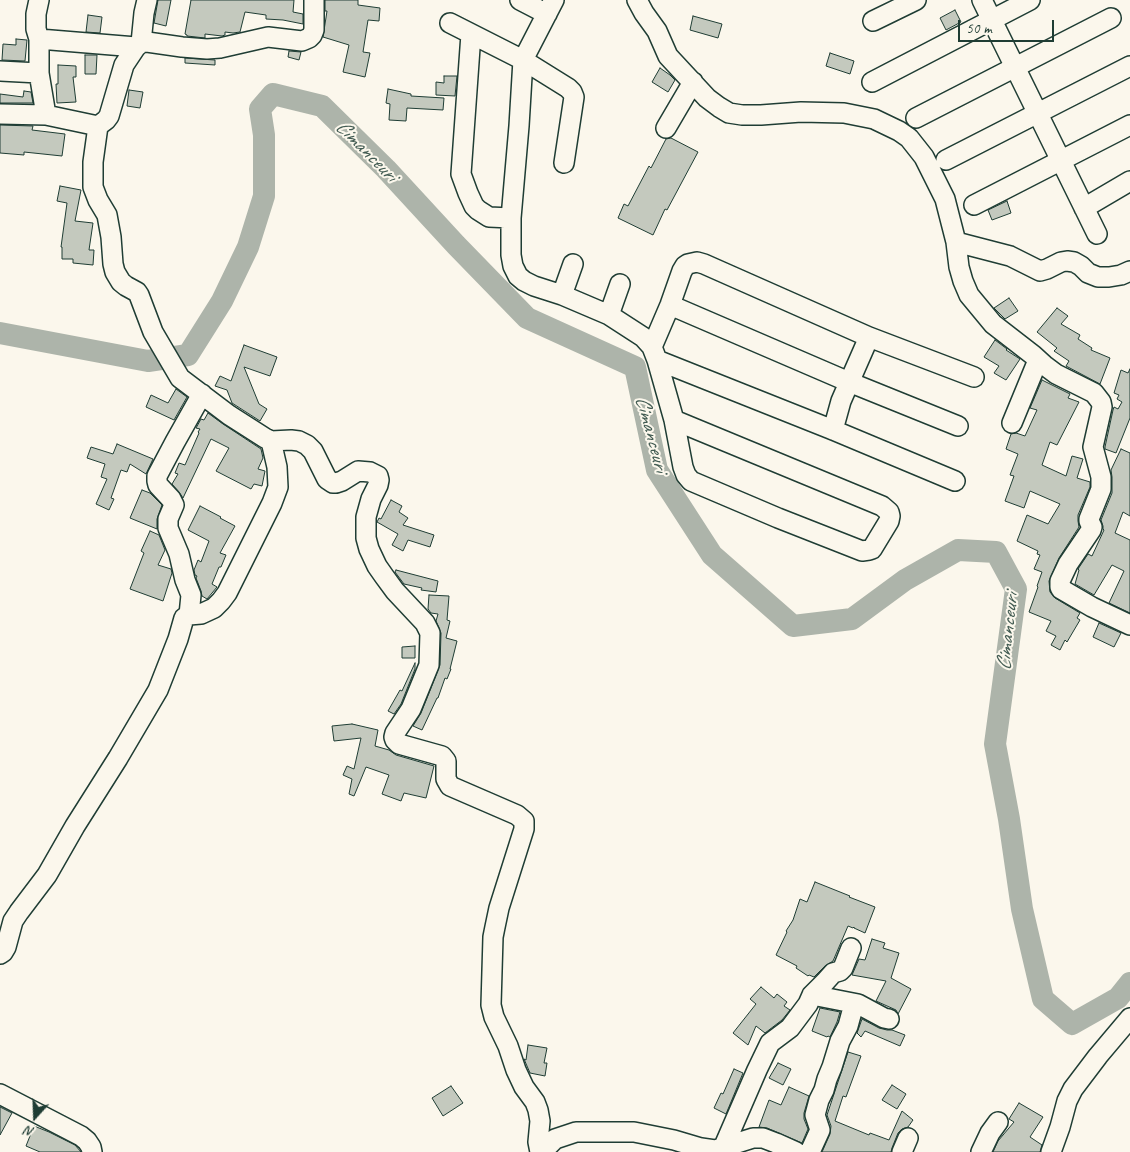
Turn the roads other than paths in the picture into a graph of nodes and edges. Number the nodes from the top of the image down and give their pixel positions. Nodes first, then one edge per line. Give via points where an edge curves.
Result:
1 (40, 0) edge
2 (147, 0) edge
3 (314, 0) edge
4 (520, 0) edge
5 (637, 0) edge
6 (916, 0) edge
7 (982, 0) edge
8 (1030, 0) edge
9 (550, 7) edge
10 (1111, 18) dead end
11 (992, 20) junction
12 (873, 21) dead end
13 (450, 22) dead end
14 (471, 34) junction
15 (39, 39) junction
16 (139, 45) junction
17 (523, 60) junction
18 (1130, 66) edge
19 (1015, 67) junction
20 (0, 71) edge
21 (39, 73) junction
22 (693, 82) junction
23 (872, 82) dead end
24 (1037, 113) junction
25 (0, 114) edge
26 (46, 115) junction
27 (916, 118) dead end
28 (1130, 124) edge
29 (98, 126) junction
30 (666, 128) dead end
31 (946, 160) dead end
32 (1061, 160) junction
33 (564, 163) dead end
34 (1130, 181) edge
35 (974, 204) dead end
36 (1084, 208) junction
37 (511, 218) junction
38 (1097, 234) dead end
39 (956, 242) junction
40 (573, 264) dead end
41 (1130, 271) edge
42 (620, 284) dead end
43 (562, 295) junction
44 (670, 305) junction
45 (609, 315) junction
46 (869, 337) junction
47 (654, 353) junction
48 (1038, 360) junction
49 (974, 377) dead end
50 (849, 382) junction
51 (202, 394) junction
52 (674, 420) junction
53 (1012, 423) dead end
54 (958, 426) dead end
55 (833, 430) junction
56 (271, 441) junction
57 (955, 480) dead end
58 (189, 615) junction
59 (1130, 625) edge
60 (851, 948) dead end
61 (0, 954) edge
62 (812, 995) junction
63 (854, 1004) junction
64 (1130, 1018) edge
65 (888, 1019) dead end
66 (0, 1094) edge
67 (998, 1122) dead end
68 (724, 1146) junction
69 (92, 1152) edge
70 (541, 1152) edge
71 (796, 1152) edge
72 (810, 1152) edge
73 (981, 1152) edge
74 (1051, 1152) edge

1 - 15 street via 36,14
2 - 16 street
3 - 16 street via 314,30 309,38 302,41 268,37 207,49 148,42
4 - 9 street
5 - 22 street via 668,56
6 - 12 street
7 - 11 street
8 - 11 street
9 - 17 street
10 - 19 street
11 - 19 street
11 - 23 street
13 - 14 street
14 - 17 street
14 - 37 street via 461,174 478,210 489,217
15 - 16 street
15 - 21 street
16 - 29 street via 124,65 109,116
17 - 33 street via 568,88 574,97
17 - 37 street
18 - 24 street
19 - 24 street
19 - 27 street
20 - 21 street
21 - 26 street
22 - 30 street
22 - 39 street via 707,98 729,112 761,116 801,112 844,113 874,120 899,131 924,157 945,199
24 - 31 street
24 - 32 street
25 - 26 street
26 - 29 street
28 - 32 street
29 - 51 street via 93,187 107,215 113,264 121,282 140,295 154,332 180,378
32 - 35 street
32 - 36 street
34 - 36 street
36 - 38 street
37 - 43 street via 511,255 518,276 534,286
39 - 41 street via 1010,256 1040,271 1067,261 1098,277
39 - 48 street via 962,281 969,295 992,324
40 - 43 street
42 - 45 street
43 - 45 street
44 - 46 street via 685,266 697,262
44 - 47 street
44 - 50 street
45 - 47 street via 643,337
46 - 49 street
46 - 50 street
47 - 52 street
47 - 55 street
48 - 53 street
48 - 59 street via 1056,374 1094,393 1102,407 1093,447 1101,489 1089,519 1091,530 1068,564 1060,587
50 - 54 street
50 - 55 street
51 - 56 street
51 - 58 street via 156,481 174,505 168,528 191,595
52 - 52 street via 683,467 694,483 862,551 872,548 889,522 889,512 882,506
55 - 57 street
56 - 58 street via 278,478 275,496 227,593 214,608
56 - 70 street via 291,440 310,447 327,479 333,483 358,471 378,476 378,485 366,517 369,549 384,576 430,633 428,665 395,740 442,756 446,761 446,779 450,786 524,821 493,937 491,1005 516,1070 538,1110
58 - 61 street via 181,625 158,690 47,874 13,921 6,947
60 - 62 street via 843,968 833,973
62 - 63 street
62 - 68 street via 790,1028 770,1043
63 - 65 street
63 - 72 street via 819,1100 815,1115 820,1130
64 - 74 street via 1073,1089
66 - 69 street via 81,1136
67 - 73 street
68 - 70 street via 708,1149 634,1132 576,1132 555,1139
68 - 71 street via 763,1138

